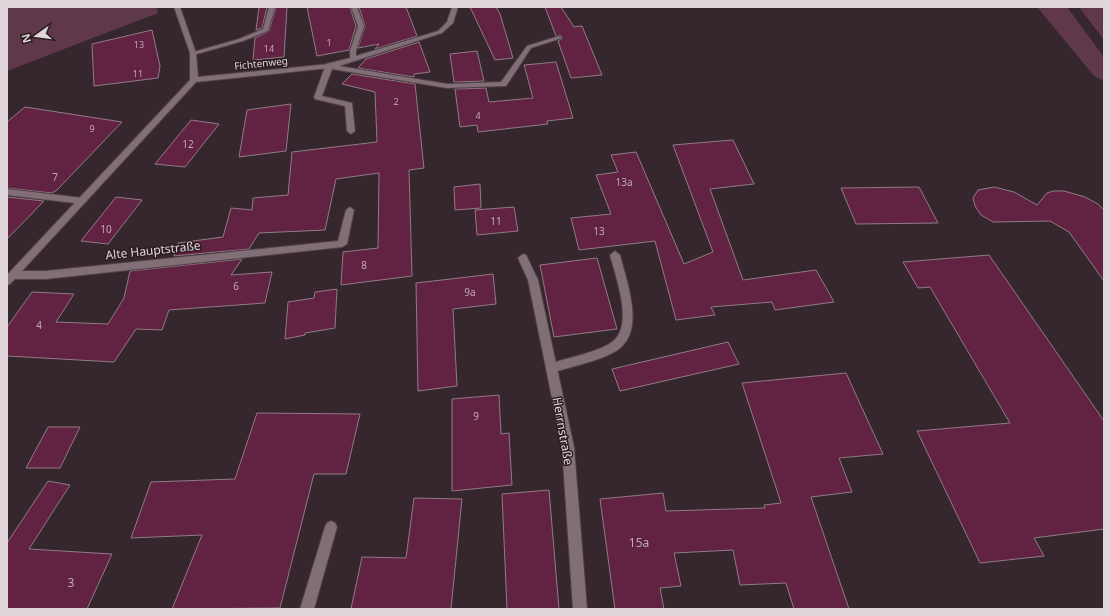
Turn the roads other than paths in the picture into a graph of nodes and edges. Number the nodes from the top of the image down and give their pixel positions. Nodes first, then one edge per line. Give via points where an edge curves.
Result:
1 (177, 7) edge
2 (272, 7) edge
3 (354, 7) edge
4 (455, 7) edge
5 (559, 38) dead end
6 (193, 53) junction
7 (353, 59) junction
8 (329, 66) junction
9 (194, 80) junction
10 (351, 131) dead end
11 (7, 192) edge
12 (83, 201) junction
13 (350, 210) dead end
14 (615, 255) dead end
15 (523, 258) dead end
16 (10, 278) edge
17 (550, 368) junction
18 (330, 527) dead end
19 (307, 609) edge
20 (580, 609) edge

1 - 6 street
2 - 6 street via 266,30 241,40
3 - 7 street via 361,26
4 - 7 street, Fichtenweg via 450,23 440,32
5 - 8 street, Fichtenweg via 529,47 503,84 447,86
6 - 9 street
7 - 8 street, Fichtenweg
8 - 9 street, Fichtenweg
8 - 10 street via 318,97 349,106
9 - 12 street, Alte Hauptstraße
11 - 12 street
12 - 16 street, Alte Hauptstraße
13 - 16 street, Alte Hauptstraße via 342,244
14 - 17 street via 628,313 624,337 617,345 604,351
15 - 17 street, Herrnstraße via 533,280
17 - 20 street, Herrnstraße via 568,447
18 - 19 street

